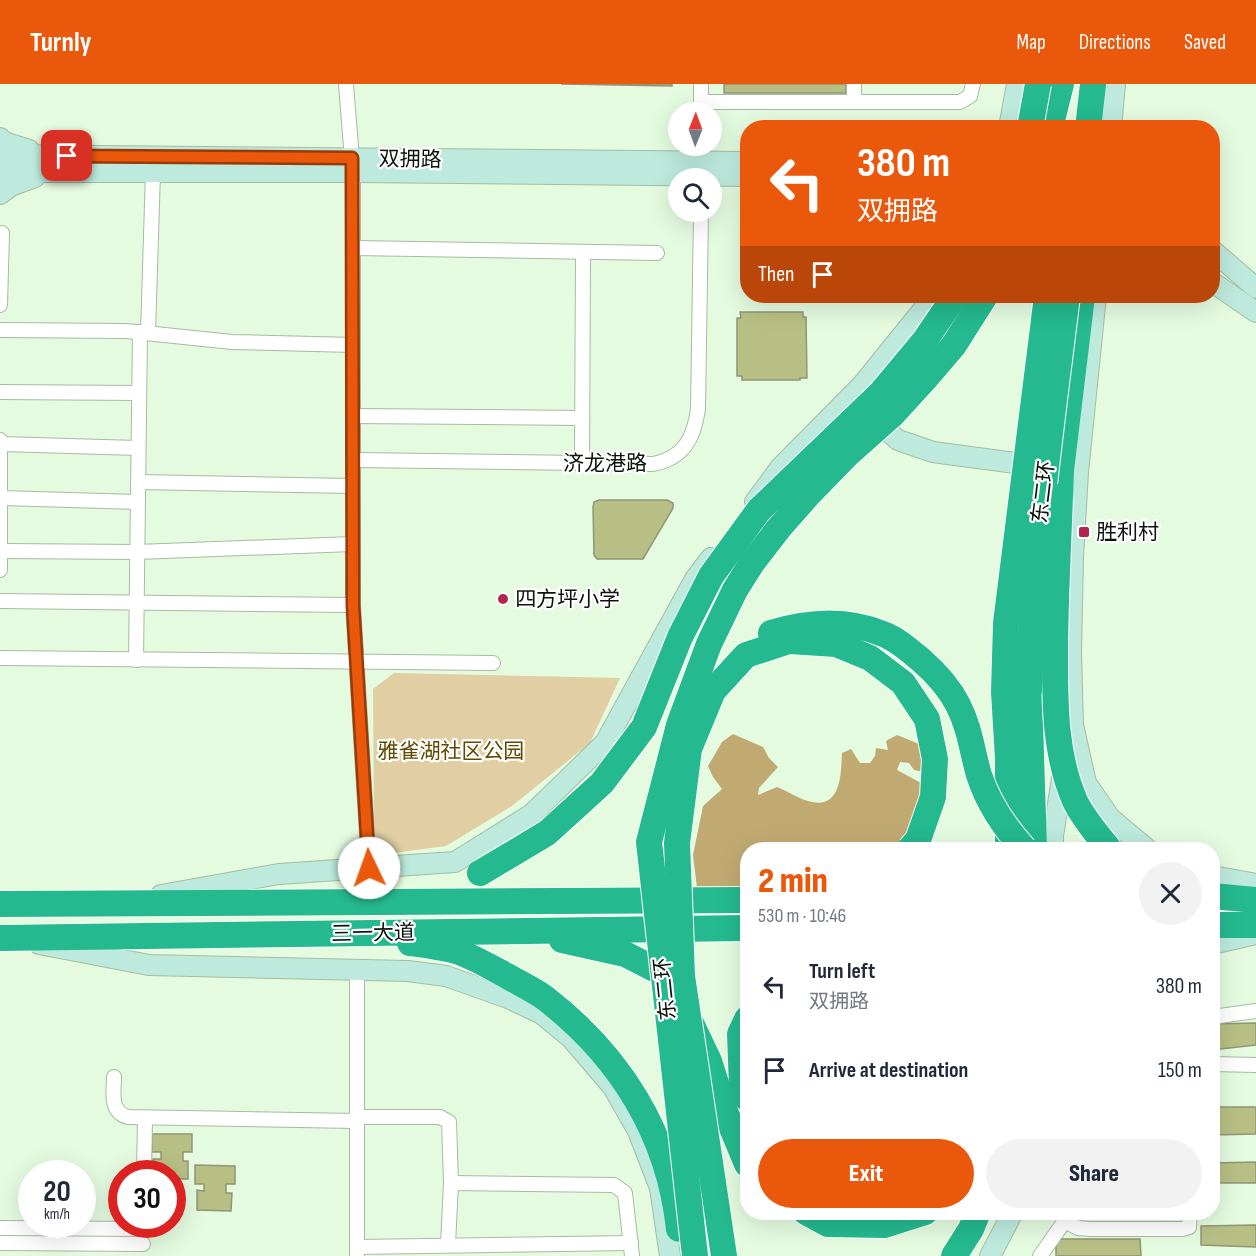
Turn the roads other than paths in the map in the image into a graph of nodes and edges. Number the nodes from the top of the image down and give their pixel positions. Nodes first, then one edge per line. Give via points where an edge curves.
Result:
1 (346, 84) edge
2 (701, 84) edge
3 (854, 84) edge
4 (973, 84) edge
5 (1017, 84) edge
6 (1038, 84) edge
7 (1061, 84) edge
8 (1068, 84) edge
9 (1095, 84) edge
10 (1115, 84) edge
11 (701, 102) edge
12 (854, 102) junction
13 (722, 106) edge
14 (1010, 120) edge
15 (1031, 120) edge
16 (1052, 120) edge
17 (1066, 120) edge
18 (1089, 120) edge
19 (1096, 120) edge
20 (1112, 120) edge
21 (0, 138) edge
22 (0, 155) edge
23 (740, 162) edge
24 (46, 164) junction
25 (353, 165) junction
26 (701, 165) edge
27 (0, 172) edge
28 (153, 172) junction
29 (740, 175) edge
30 (0, 194) edge
31 (701, 222) edge
32 (3, 233) dead end
33 (353, 248) junction
34 (583, 252) junction
35 (657, 253) dead end
36 (1220, 257) edge
37 (1220, 287) edge
38 (1256, 288) edge
39 (928, 303) edge
40 (950, 303) edge
41 (981, 303) edge
42 (1046, 303) edge
43 (1066, 303) edge
44 (1081, 303) edge
45 (1095, 303) edge
46 (0, 305) edge
47 (1256, 312) edge
48 (0, 330) edge
49 (144, 332) junction
50 (353, 345) junction
51 (0, 392) edge
52 (139, 393) junction
53 (849, 398) junction
54 (353, 416) junction
55 (582, 418) junction
56 (0, 442) edge
57 (138, 448) junction
58 (353, 460) junction
59 (582, 463) junction
60 (1069, 471) junction
61 (138, 482) junction
62 (353, 486) junction
63 (1, 498) edge
64 (138, 502) junction
65 (353, 544) junction
66 (0, 550) edge
67 (137, 552) junction
68 (0, 570) edge
69 (0, 601) edge
70 (136, 604) junction
71 (353, 605) junction
72 (0, 658) edge
73 (136, 660) junction
74 (357, 661) junction
75 (493, 663) dead end
76 (1017, 691) junction
77 (679, 724) junction
78 (1073, 725) junction
79 (916, 842) edge
80 (1008, 842) edge
81 (1019, 842) edge
82 (1033, 842) edge
83 (1053, 842) edge
84 (1103, 842) edge
85 (1139, 842) edge
86 (369, 868) junction
87 (1220, 877) edge
88 (1256, 884) edge
89 (1220, 897) edge
90 (740, 900) edge
91 (1256, 901) edge
92 (120, 902) junction
93 (308, 902) junction
94 (1220, 902) edge
95 (0, 904) edge
96 (1220, 925) edge
97 (1256, 925) edge
98 (740, 928) edge
99 (514, 930) junction
100 (333, 933) junction
101 (1256, 934) edge
102 (11, 938) edge
103 (1220, 942) edge
104 (357, 970) junction
105 (1256, 1011) edge
106 (1220, 1016) edge
107 (1220, 1064) edge
108 (1256, 1065) edge
109 (114, 1077) dead end
110 (145, 1118) junction
111 (357, 1119) junction
112 (740, 1147) edge
113 (144, 1160) edge
114 (451, 1183) junction
115 (821, 1220) edge
116 (900, 1220) edge
117 (975, 1220) edge
118 (990, 1220) edge
119 (1009, 1220) edge
120 (1066, 1220) edge
121 (1071, 1220) edge
122 (1189, 1220) edge
123 (108, 1226) edge
124 (0, 1228) edge
125 (0, 1243) edge
126 (448, 1245) junction
127 (143, 1250) edge
128 (632, 1250) edge
129 (357, 1251) edge
130 (670, 1256) edge
131 (682, 1256) edge
132 (695, 1256) edge
133 (724, 1256) edge
134 (954, 1256) edge
135 (975, 1256) edge
136 (990, 1256) edge
137 (1041, 1256) edge

1 - 25 street
2 - 11 street
3 - 12 street
4 - 12 street via 970,96 960,102
5 - 14 street
6 - 15 highway, bridge
7 - 16 highway
8 - 17 highway
9 - 18 highway
9 - 19 highway
10 - 20 street
12 - 13 street
21 - 24 street
22 - 24 street, 双拥路
23 - 26 street, 双拥路
24 - 25 street, 双拥路
24 - 27 street, 双拥路
24 - 28 street, 双拥路
24 - 30 street
25 - 26 street, 双拥路
25 - 28 street, 双拥路
25 - 33 street
26 - 29 street, 双拥路
28 - 49 street
31 - 59 street, 济龙港路 via 695,428 688,442 663,462
32 - 46 street
33 - 34 street
33 - 50 street
34 - 35 street
34 - 55 street
36 - 38 street
37 - 47 street
39 - 53 street
40 - 93 highway, bridge via 880,394 759,510 711,576 680,637 644,727 602,783 547,833 446,897
41 - 77 highway, bridge via 954,345 925,379 809,494 752,563 709,644
42 - 76 highway, bridge via 1006,623
43 - 76 highway, 东二环, bridge via 1038,528 1031,620
44 - 60 highway
45 - 60 street
48 - 49 street
49 - 50 street via 232,342
49 - 52 street
50 - 54 street
51 - 52 street
52 - 57 street
53 - 60 street via 898,440 933,452
53 - 86 street via 780,468 695,579 605,743 532,814 454,862
54 - 55 street
54 - 58 street
55 - 59 street
56 - 57 street
56 - 63 street
57 - 61 street
58 - 59 street, 济龙港路
58 - 62 street
60 - 78 street
60 - 84 highway, bridge via 1060,497 1055,636 1057,737 1075,801
61 - 62 street
61 - 64 street
62 - 65 street
63 - 64 street
63 - 66 street
64 - 67 street
65 - 67 street
65 - 71 street
66 - 67 street
66 - 68 street
67 - 70 street
69 - 70 street
70 - 71 street
70 - 73 street
71 - 74 street
72 - 73 street
73 - 74 street
74 - 75 street
74 - 86 street
76 - 80 highway via 1008,759
76 - 82 highway
77 - 81 highway, bridge via 716,668 738,650 772,633 826,622 883,633 902,644 945,683 968,727 989,797
77 - 132 highway, 东二环, bridge via 650,842
78 - 83 street
78 - 85 street via 1086,783 1110,818
79 - 133 highway, bridge via 933,797 935,759 927,719 903,683 870,658 836,644 789,642 746,655 713,691 689,749 677,843 682,976
86 - 92 street via 279,874
87 - 88 street
89 - 91 highway
90 - 93 highway, 三一大道
91 - 94 highway
92 - 93 highway, 三一大道
92 - 95 highway, 三一大道
96 - 97 highway
98 - 99 highway, 三一大道
99 - 100 highway, 三一大道
99 - 112 highway via 625,954 668,976 710,1061
100 - 102 highway, 三一大道
100 - 131 highway via 456,951 544,997 593,1041 632,1089 660,1143 676,1198
101 - 103 street
102 - 104 street via 149,965
104 - 111 street
104 - 130 street via 446,976 542,1014 571,1038 613,1087 638,1131 660,1188
105 - 106 street
107 - 108 street
109 - 110 street via 117,1112 128,1118
110 - 111 street
110 - 113 street
111 - 114 street via 446,1118 451,1128
111 - 129 street
114 - 126 street
114 - 128 street via 614,1185 625,1193
115 - 116 highway via 828,1224 884,1225
117 - 134 highway
118 - 135 highway
119 - 136 street
120 - 137 street
121 - 122 street via 1078,1228 1091,1229 1182,1229 1188,1227
123 - 124 street
125 - 127 street
126 - 128 street
126 - 129 street

